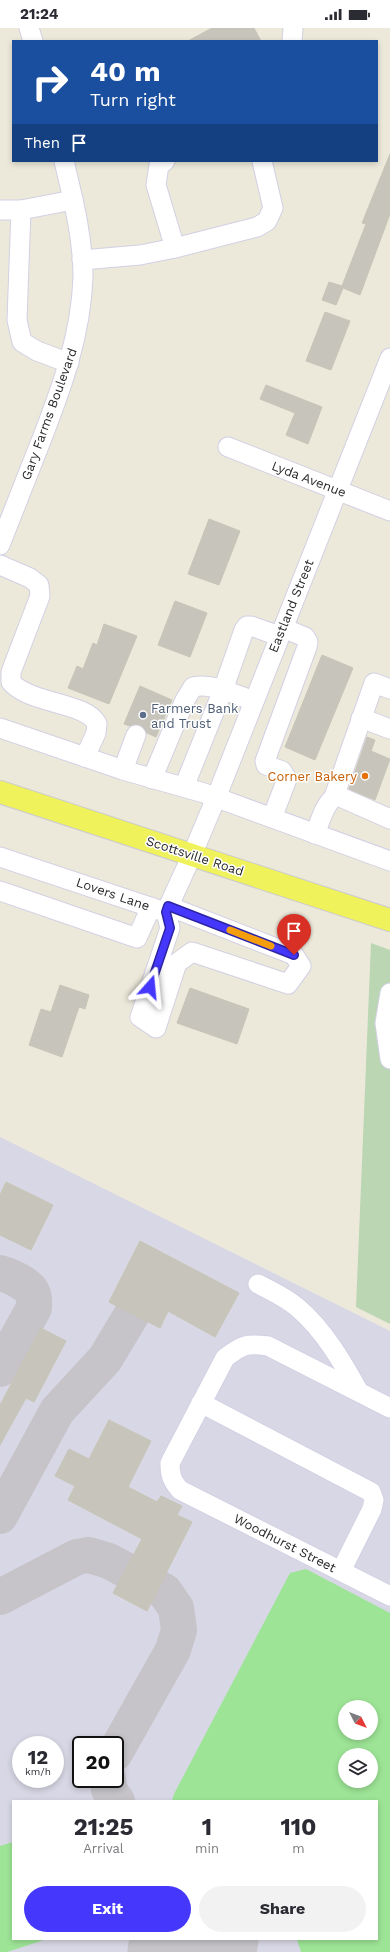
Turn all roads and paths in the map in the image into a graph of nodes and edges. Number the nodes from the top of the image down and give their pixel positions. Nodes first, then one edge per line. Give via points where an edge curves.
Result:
1 (29, 28) edge
2 (293, 28) edge
3 (33, 40) edge
4 (292, 40) edge
5 (64, 162) edge
6 (164, 162) edge
7 (262, 162) edge
8 (73, 200) junction
9 (0, 210) edge
10 (21, 210) junction
11 (175, 248) junction
12 (82, 260) junction
13 (390, 358) edge
14 (69, 363) junction
15 (228, 447) dead end
16 (337, 490) junction
17 (390, 511) edge
18 (0, 545) edge
19 (0, 566) edge
20 (281, 632) junction
21 (382, 686) edge
22 (223, 690) junction
23 (254, 701) junction
24 (361, 718) junction
25 (0, 728) edge
26 (390, 729) edge
27 (136, 735) dead end
28 (86, 757) junction
29 (123, 770) junction
30 (152, 778) junction
31 (184, 787) junction
32 (0, 792) edge
33 (334, 797) junction
34 (216, 798) junction
35 (272, 818) junction
36 (390, 819) edge
37 (315, 834) junction
38 (192, 855) junction
39 (0, 857) edge
40 (389, 859) edge
41 (0, 891) edge
42 (162, 908) junction
43 (390, 920) edge
44 (390, 993) edge
45 (390, 1059) edge
46 (258, 1284) dead end
47 (359, 1392) junction
48 (201, 1403) junction
49 (390, 1408) edge
50 (341, 1571) junction
51 (390, 1596) edge

1 - 3 street
2 - 4 street
5 - 8 street, Gary Farms Boulevard
6 - 11 street via 159,165 156,185
7 - 11 street via 273,208 267,220 256,227
8 - 10 street
8 - 12 street, Gary Farms Boulevard via 81,239
9 - 10 street
10 - 14 street via 17,320 22,342 37,352
11 - 12 street via 140,255
12 - 14 street, Gary Farms Boulevard via 79,320
13 - 16 street, Eastland Street
14 - 18 street, Gary Farms Boulevard
15 - 16 street, Lyda Avenue
16 - 17 street, Lyda Avenue
16 - 20 street, Eastland Street
19 - 28 street via 30,578 39,585 40,596 11,672 11,682 26,694 89,714 97,724
20 - 22 street via 247,626
20 - 23 street, Eastland Street
20 - 35 street via 305,637 308,642 265,761 266,765 282,771 287,779
21 - 24 street
22 - 23 street
22 - 30 street via 202,685 193,687
22 - 31 street
23 - 34 street, Eastland Street
24 - 26 street
24 - 33 street
25 - 28 street
27 - 29 street
28 - 29 street
29 - 30 street
30 - 31 street
31 - 34 street
32 - 38 main road, Scottsville Road
33 - 36 street via 338,796
33 - 37 street via 329,802
34 - 35 street
34 - 38 street, Eastland Street
35 - 37 street
37 - 40 street
38 - 42 street, Lovers Lane
38 - 43 main road, Scottsville Road
39 - 42 street, Lovers Lane
41 - 42 street via 137,938
42 - 42 street via 170,928 140,1017 156,1028 177,963 192,952 288,984 301,966 294,955
44 - 45 street via 384,1023
46 - 47 street via 297,1307 311,1320 342,1362
47 - 48 street via 268,1346 251,1344 238,1348 225,1358
47 - 49 street
48 - 50 street, Woodhurst Street via 170,1463 173,1482 180,1490
48 - 50 street via 371,1492 374,1500 372,1508
50 - 51 street, Woodhurst Street

